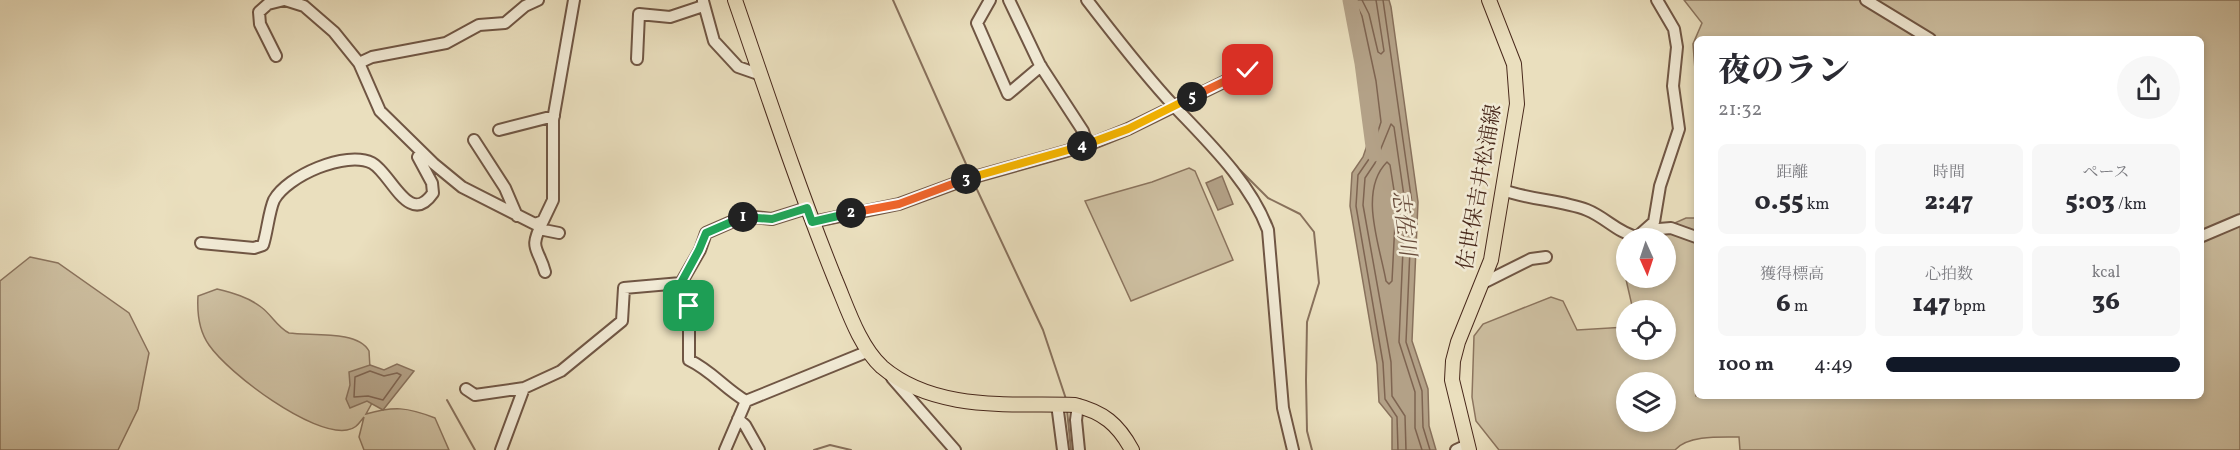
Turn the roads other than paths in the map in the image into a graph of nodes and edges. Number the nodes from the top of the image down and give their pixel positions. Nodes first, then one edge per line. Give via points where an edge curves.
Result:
1 (284, 0) edge
2 (538, 0) edge
3 (574, 0) edge
4 (735, 0) edge
5 (990, 0) edge
6 (1010, 0) edge
7 (1087, 0) edge
8 (1489, 0) edge
9 (1657, 0) edge
10 (1866, 0) edge
11 (703, 3) edge
12 (1925, 36) edge
13 (276, 56) dead end
14 (637, 59) dead end
15 (359, 63) junction
16 (1041, 66) junction
17 (1248, 70) dead end
18 (761, 75) junction
19 (1174, 106) junction
20 (554, 116) junction
21 (500, 130) dead end
22 (474, 140) dead end
23 (1088, 145) junction
24 (421, 152) junction
25 (1503, 190) junction
26 (810, 215) junction
27 (517, 216) junction
28 (2240, 220) edge
29 (541, 225) junction
30 (1617, 228) edge
31 (1649, 228) edge
32 (1676, 230) edge
33 (559, 233) dead end
34 (2204, 235) edge
35 (1694, 236) edge
36 (201, 243) dead end
37 (1546, 257) dead end
38 (545, 272) dead end
39 (681, 283) junction
40 (1483, 283) junction
41 (869, 351) junction
42 (882, 367) junction
43 (524, 388) junction
44 (466, 389) dead end
45 (746, 401) junction
46 (1057, 404) junction
47 (1076, 405) junction
48 (738, 419) junction
49 (726, 448) edge
50 (1464, 448) edge
51 (501, 450) edge
52 (759, 450) edge
53 (955, 450) edge
54 (1063, 450) edge
55 (1079, 450) edge
56 (1132, 450) edge
57 (1293, 450) edge

1 - 13 street via 268,4 259,12 260,24
1 - 15 street via 303,6 334,32
2 - 15 street via 505,23 479,25 446,43
3 - 20 street
4 - 18 main road
5 - 16 street via 977,23 1008,94
6 - 16 street
7 - 19 street
8 - 25 main road, 佐世保吉井松浦線 via 1514,64 1516,80 1517,104
9 - 31 street via 1674,29 1677,46 1673,86 1679,129 1660,186 1654,222
10 - 12 street
11 - 14 street via 670,16 639,14
11 - 18 street via 714,41 738,66
15 - 24 street via 380,111
16 - 23 street
17 - 19 street
18 - 26 main road
19 - 23 street
19 - 57 street via 1237,177 1268,230 1283,408
20 - 21 street
20 - 29 street via 553,200
22 - 27 street via 505,188
23 - 26 street via 972,177 899,204
24 - 27 street via 462,187
24 - 36 street via 417,157 432,183 433,193 422,204 416,205 399,195 373,163 334,162 299,175 274,200 263,245 254,248
25 - 30 street via 1537,201 1585,209
25 - 40 main road, 佐世保吉井松浦線
26 - 39 street via 772,219 745,216 706,233
26 - 41 main road
27 - 29 street
28 - 34 street
29 - 33 street
29 - 38 street via 534,249
32 - 35 street
37 - 40 street via 1532,259
39 - 43 street via 624,288 622,321 561,371
39 - 45 street via 689,306 689,360 709,369 726,389
40 - 50 main road, 佐世保吉井松浦線 via 1453,361 1452,380
41 - 42 main road
41 - 45 street
42 - 46 main road via 927,391 961,402
42 - 53 street
43 - 44 street via 475,395
43 - 51 street
45 - 48 street
46 - 47 main road
46 - 54 street
47 - 55 street
47 - 56 main road via 1110,419
48 - 49 street
48 - 52 street

